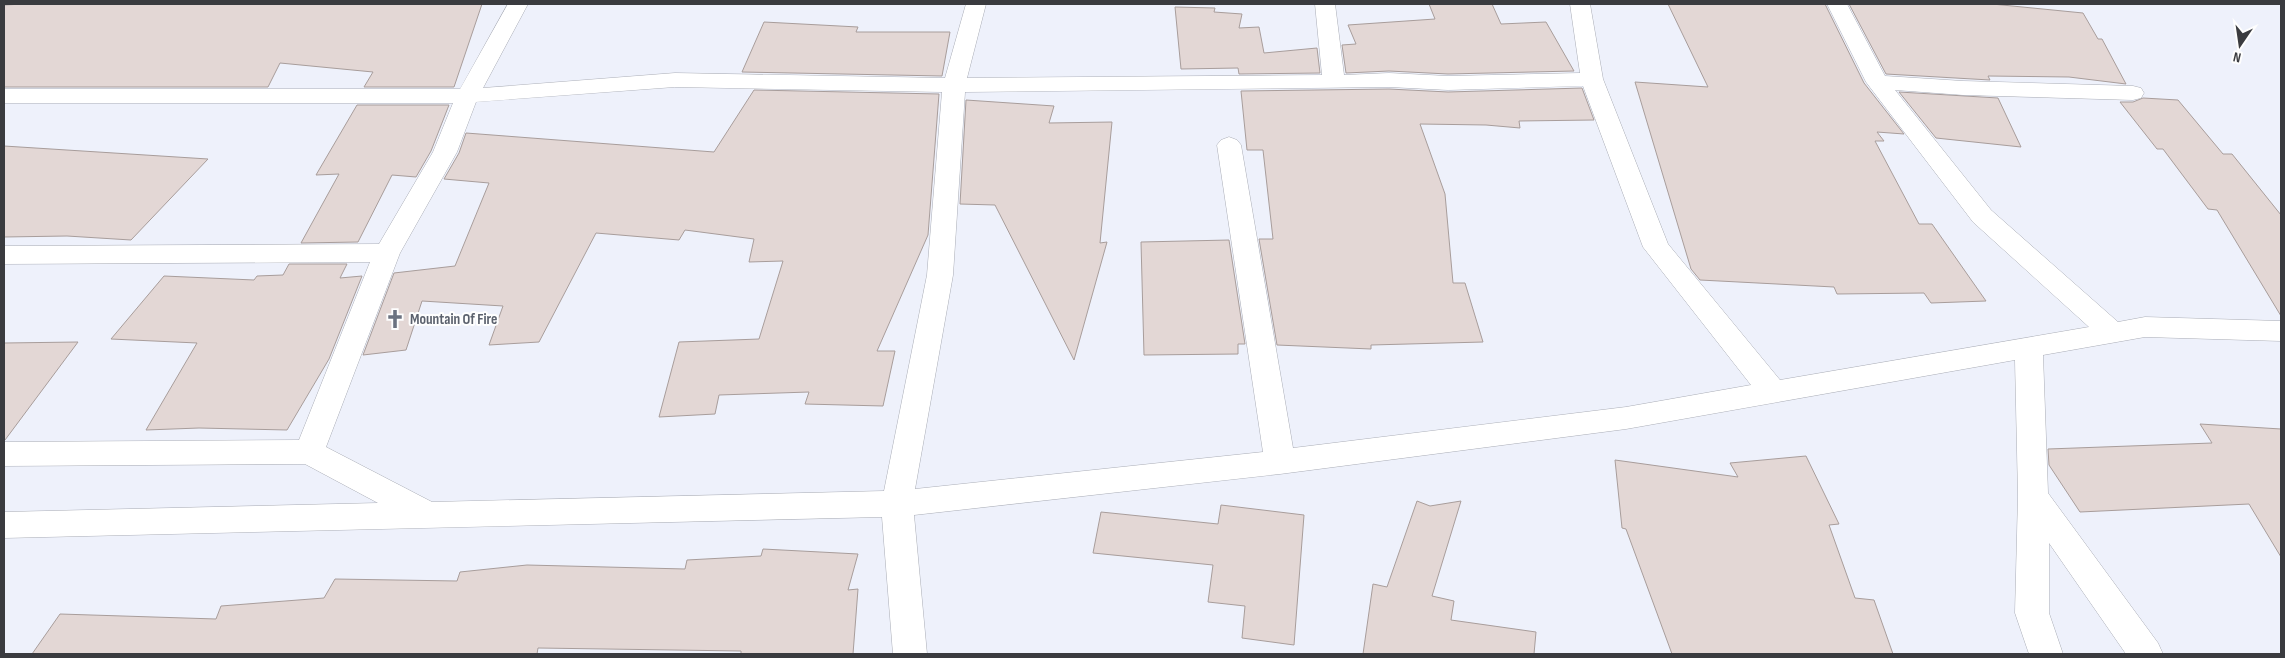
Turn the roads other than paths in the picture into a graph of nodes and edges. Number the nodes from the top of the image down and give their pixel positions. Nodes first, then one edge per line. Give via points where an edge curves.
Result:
1 (518, 4) edge
2 (976, 4) edge
3 (1325, 4) edge
4 (1580, 4) edge
5 (1838, 4) edge
6 (1592, 79) junction
7 (1334, 82) junction
8 (1877, 82) junction
9 (954, 85) junction
10 (2132, 93) dead end
11 (4, 96) edge
12 (467, 96) junction
13 (1230, 145) dead end
14 (387, 253) junction
15 (4, 254) edge
16 (2281, 331) edge
17 (2112, 332) junction
18 (2029, 347) junction
19 (1774, 393) junction
20 (309, 452) junction
21 (4, 454) edge
22 (1280, 462) junction
23 (2033, 496) junction
24 (897, 504) junction
25 (427, 515) junction
26 (4, 525) edge
27 (910, 654) edge
28 (2046, 654) edge
29 (2146, 654) edge

1 - 12 street
2 - 9 street
3 - 7 street
4 - 6 street
5 - 8 street
6 - 7 street
6 - 19 street via 1656,247
7 - 9 street
8 - 10 street
8 - 17 street via 1982,216
9 - 12 street via 675,80
9 - 24 street via 940,275
11 - 12 street
12 - 14 street via 445,152
13 - 22 street
14 - 15 street
14 - 20 street
16 - 17 street via 2145,327
17 - 18 street
18 - 19 street
18 - 23 street
19 - 22 street via 1626,418
20 - 21 street
20 - 25 street
22 - 24 street
23 - 28 street via 2032,613
23 - 29 street
24 - 25 street
24 - 27 street
25 - 26 street

